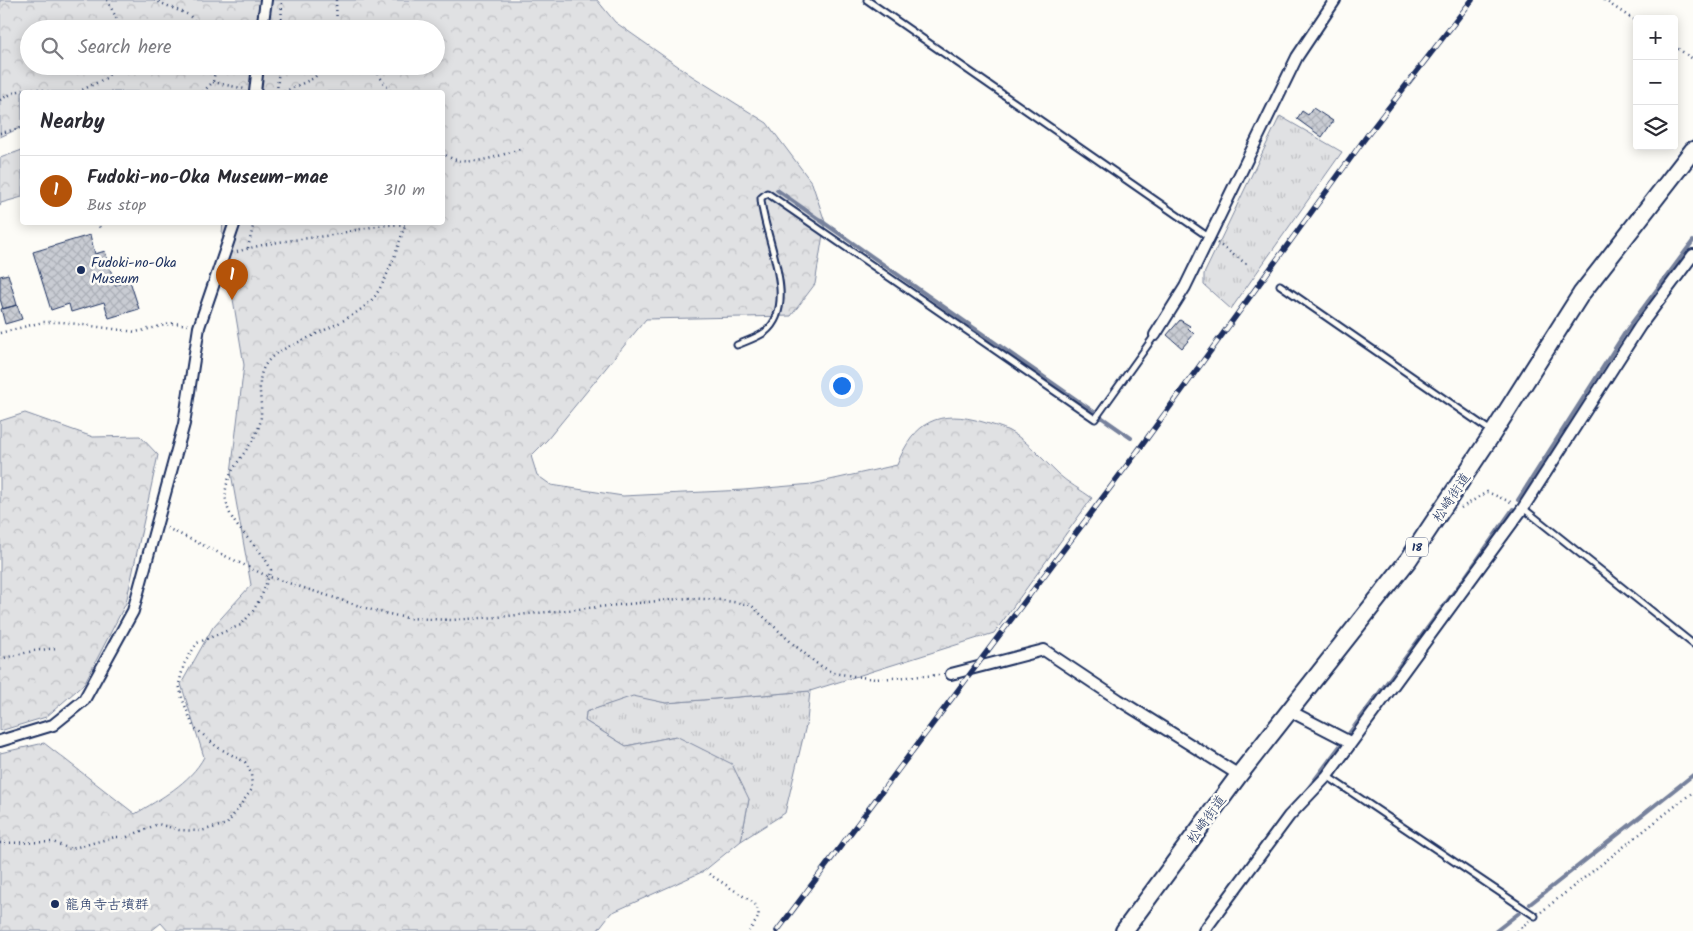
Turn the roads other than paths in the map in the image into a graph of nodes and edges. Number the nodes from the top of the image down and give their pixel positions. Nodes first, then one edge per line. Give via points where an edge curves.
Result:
1 (266, 0) edge
2 (867, 0) edge
3 (1335, 0) edge
4 (263, 20) edge
5 (257, 75) edge
6 (255, 90) edge
7 (1693, 150) edge
8 (233, 225) edge
9 (1210, 238) junction
10 (1693, 255) edge
11 (1280, 285) dead end
12 (1156, 335) joint
13 (738, 345) dead end
14 (1494, 433) junction
15 (1523, 508) junction
16 (1693, 644) edge
17 (951, 674) road end
18 (1290, 711) junction
19 (0, 740) edge
20 (1350, 742) junction
21 (1239, 775) junction
22 (1327, 776) junction
23 (1535, 916) road end
24 (1124, 931) edge
25 (1204, 931) edge

1 - 4 street
2 - 9 lane
3 - 9 street via 1298,57
5 - 6 street
7 - 14 main road, 松崎街道 / 18 via 1581,294
8 - 19 street via 200,327 184,424 134,611 84,700 53,725
9 - 12 street
10 - 15 street via 1640,326
11 - 14 lane
12 - 13 lane via 1095,419 768,194 761,198 776,257 780,283 778,306 766,331
14 - 18 main road, 松崎街道 / 18 via 1409,559
15 - 16 lane
15 - 20 street
17 - 21 street via 1044,650
18 - 20 street
18 - 21 main road, 松崎街道 / 18
20 - 22 street
21 - 24 main road, 松崎街道 / 18
22 - 23 lane
22 - 25 street via 1289,816

